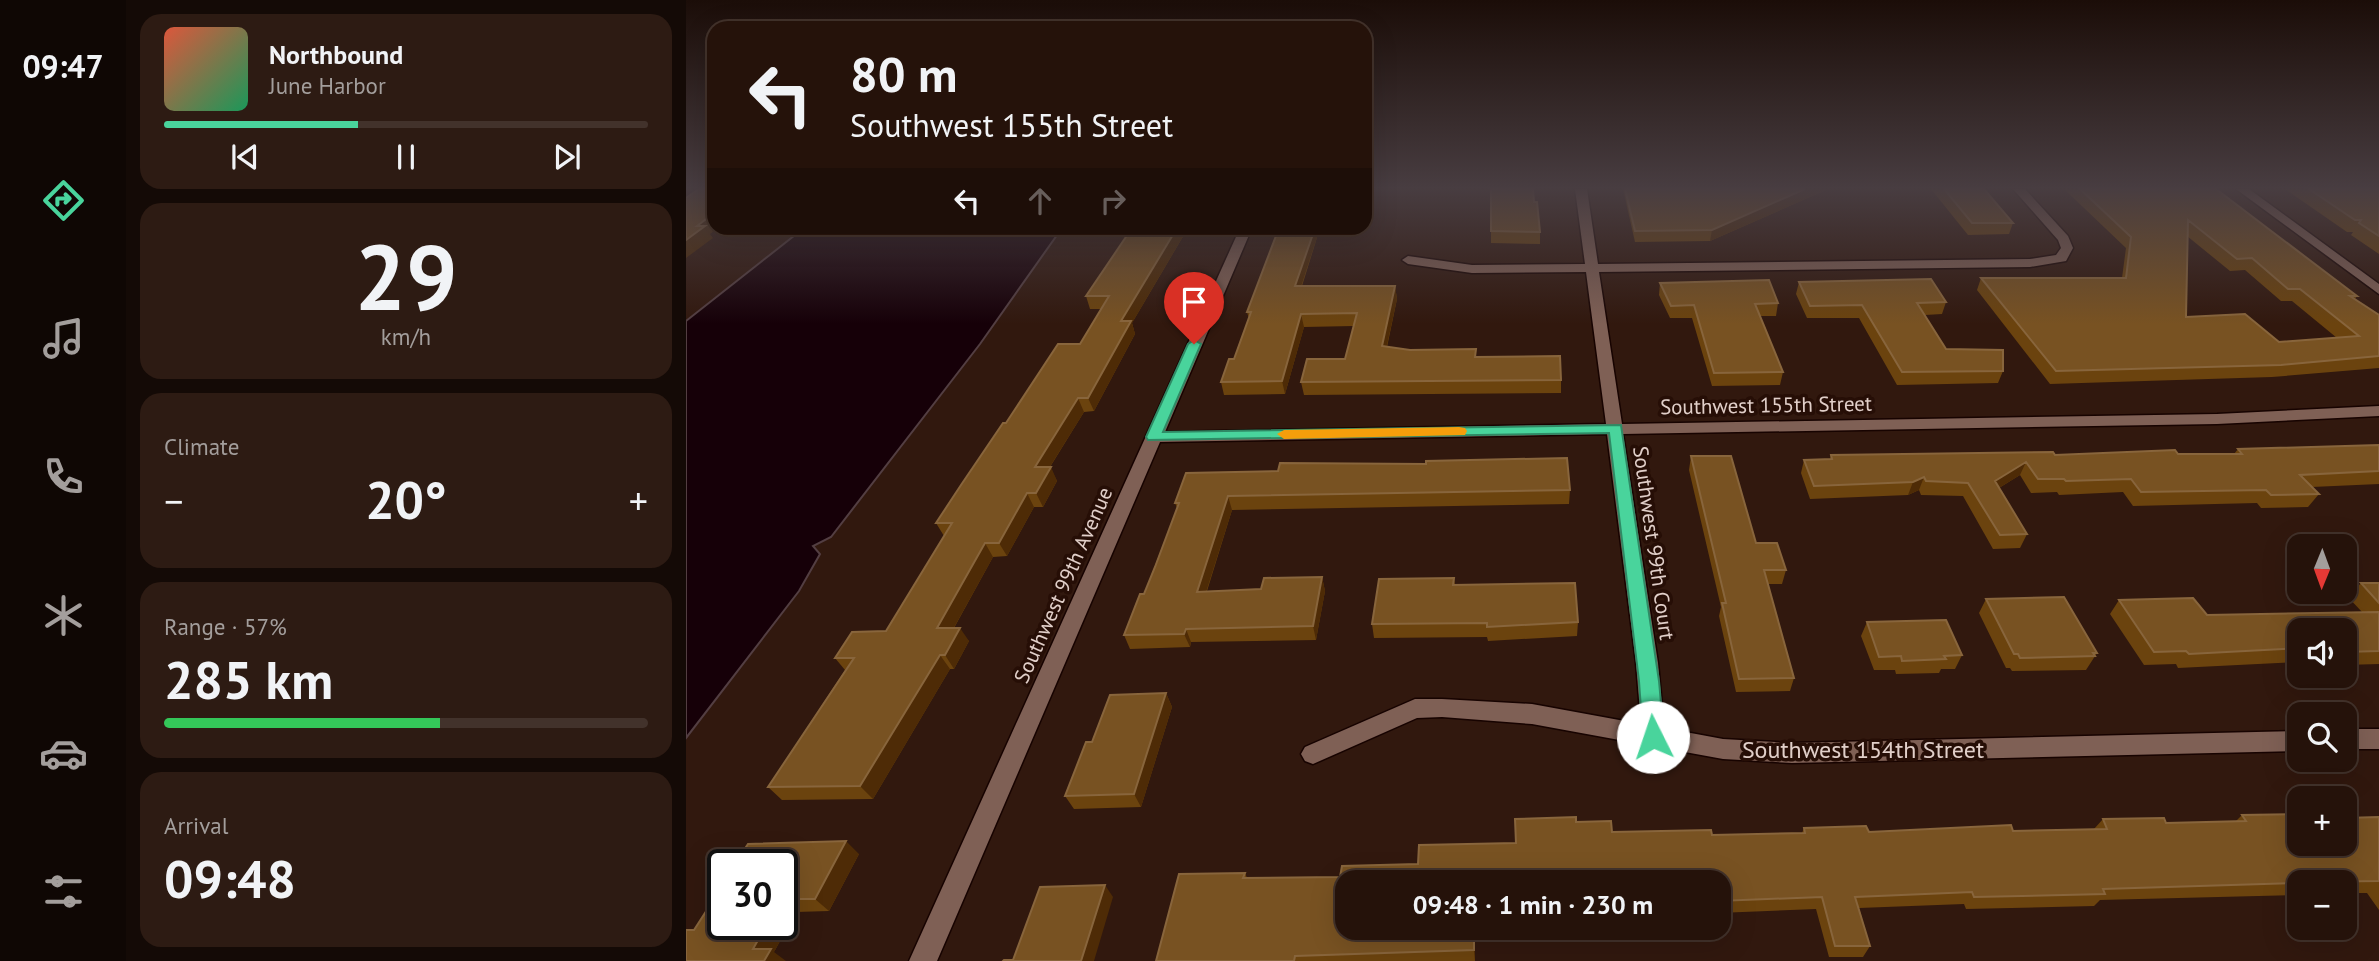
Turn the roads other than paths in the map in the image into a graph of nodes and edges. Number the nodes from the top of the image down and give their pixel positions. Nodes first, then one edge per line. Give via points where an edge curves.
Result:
1 (1587, 234) edge
2 (2060, 234) edge
3 (2302, 234) edge
4 (1243, 235) edge
5 (1408, 260) dead end
6 (1592, 268) junction
7 (2379, 290) edge
8 (2379, 411) edge
9 (1616, 429) junction
10 (1153, 437) junction
11 (1653, 737) junction
12 (2357, 739) edge
13 (2379, 739) edge
14 (2287, 741) edge
15 (1313, 754) dead end
16 (923, 961) edge

1 - 6 street, Southwest 99th Court
2 - 6 street via 2067,248 2063,256 2030,263
3 - 7 street
4 - 10 street, Southwest 99th Avenue
5 - 6 street via 1472,269
6 - 9 street, Southwest 99th Court
8 - 9 street, Southwest 155th Street via 2241,418
9 - 10 street, Southwest 155th Street
9 - 11 street, Southwest 99th Court
10 - 16 street, Southwest 99th Avenue
11 - 14 street, Southwest 154th Street via 1723,749 1792,753
11 - 15 street, Southwest 154th Street via 1532,714 1415,709
12 - 13 street

